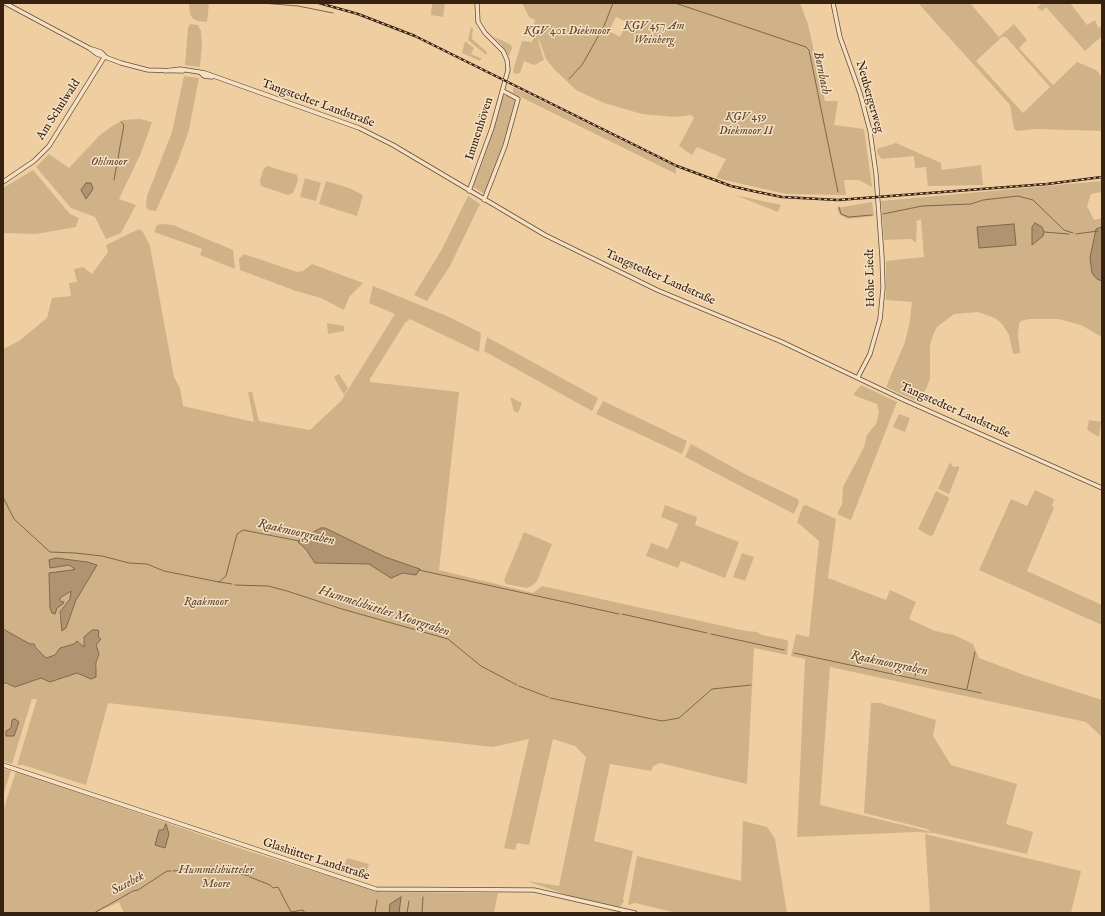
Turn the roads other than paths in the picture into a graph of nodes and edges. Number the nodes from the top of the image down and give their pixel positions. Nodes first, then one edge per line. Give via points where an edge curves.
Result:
1 (5, 3) edge
2 (477, 3) edge
3 (833, 3) edge
4 (105, 56) junction
5 (503, 91) junction
6 (3, 182) edge
7 (469, 191) junction
8 (877, 199) joint
9 (484, 200) junction
10 (858, 377) junction
11 (1102, 488) edge
12 (3, 765) edge
13 (635, 913) edge

1 - 4 street, Tangstedter Landstraße
2 - 5 street, Immenhöven via 478,22 504,53 507,62
3 - 8 street, Neubergerweg via 840,37 869,127
4 - 6 street, Am Schulwald via 49,146 34,161
4 - 7 street, Tangstedter Landstraße via 134,68 201,73 359,128 393,145
5 - 7 street, Immenhöven
5 - 9 street via 518,99 505,146
7 - 9 street, Tangstedter Landstraße
8 - 10 street, Hohe Liedt via 883,277 882,306 875,340
9 - 10 street, Tangstedter Landstraße via 545,235 657,290 769,336
10 - 11 street, Tangstedter Landstraße
12 - 13 street, Glashütter Landstraße via 376,889 534,890

